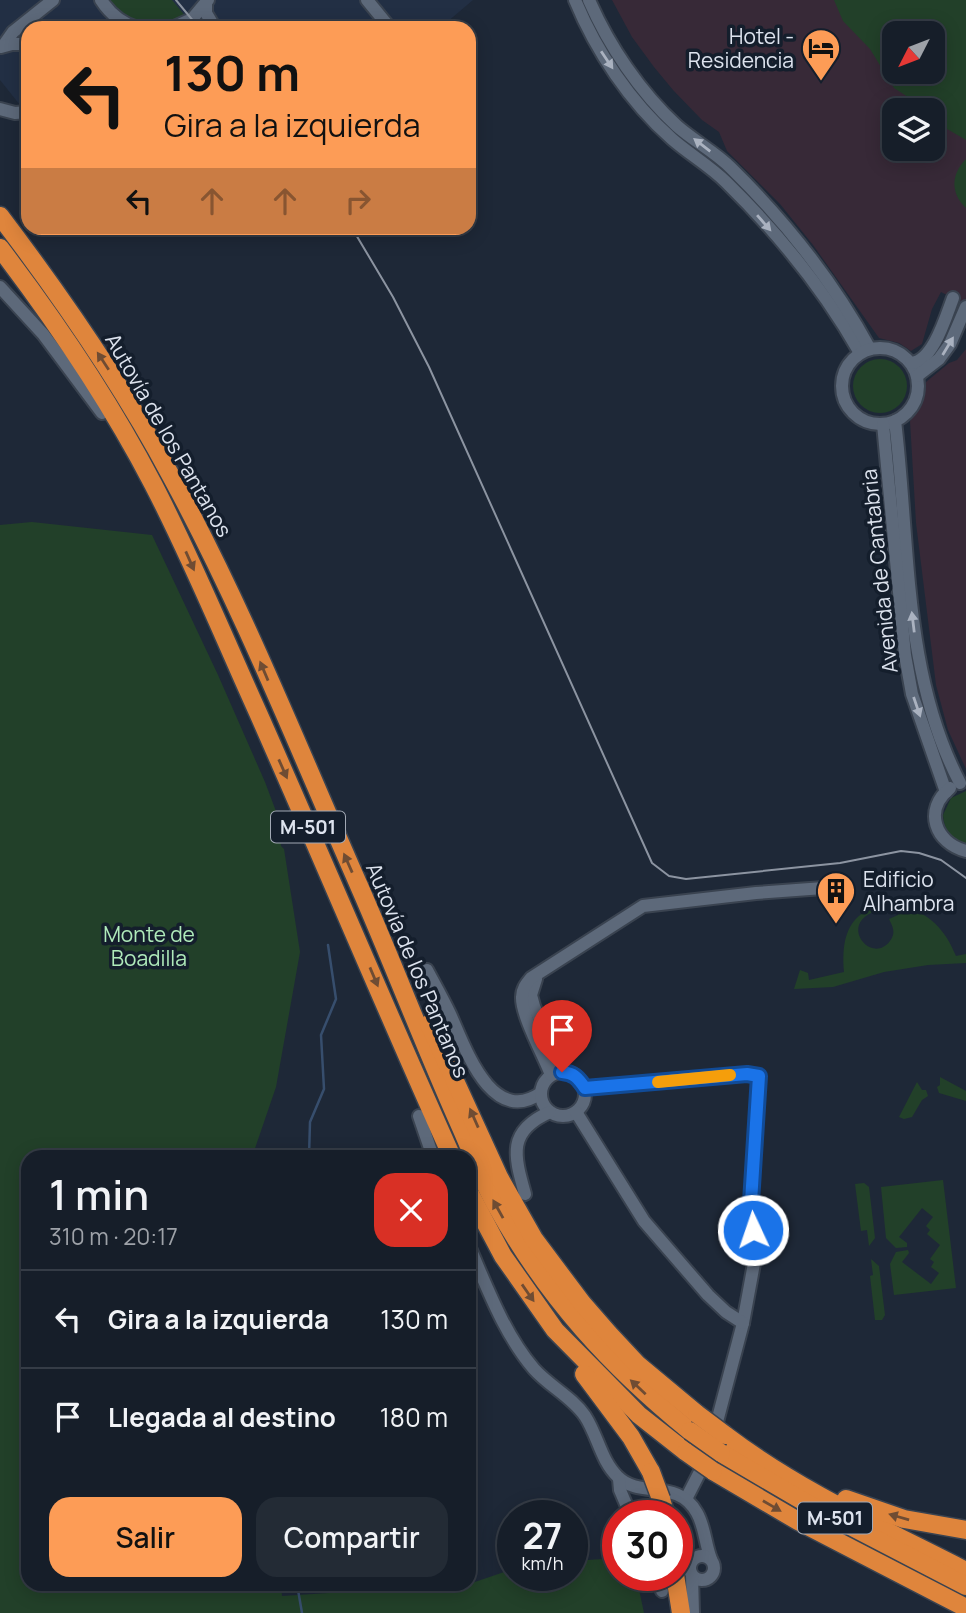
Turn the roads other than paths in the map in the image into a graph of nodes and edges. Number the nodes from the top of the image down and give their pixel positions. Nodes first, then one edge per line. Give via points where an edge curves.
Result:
1 (53, 0) edge
2 (100, 0) edge
3 (367, 0) edge
4 (575, 0) edge
5 (589, 0) edge
6 (207, 1) edge
7 (27, 21) edge
8 (120, 21) edge
9 (188, 21) edge
10 (211, 21) edge
11 (384, 21) edge
12 (21, 26) edge
13 (21, 43) edge
14 (1, 47) edge
15 (0, 109) edge
16 (21, 113) edge
17 (0, 216) edge
18 (0, 248) edge
19 (0, 267) edge
20 (0, 287) edge
21 (953, 298) dead end
22 (966, 307) edge
23 (865, 351) junction
24 (911, 363) junction
25 (918, 376) junction
26 (102, 413) junction
27 (889, 423) junction
28 (160, 500) junction
29 (963, 783) edge
30 (946, 792) junction
31 (966, 851) edge
32 (837, 887) dead end
33 (427, 970) dead end
34 (556, 1073) junction
35 (585, 1088) junction
36 (541, 1093) junction
37 (550, 1112) junction
38 (576, 1112) junction
39 (419, 1116) dead end
40 (431, 1150) edge
41 (449, 1150) edge
42 (525, 1194) dead end
43 (476, 1205) edge
44 (476, 1260) edge
45 (743, 1323) junction
46 (555, 1330) junction
47 (723, 1444) junction
48 (619, 1479) junction
49 (686, 1499) junction
50 (624, 1500) edge
51 (661, 1500) edge
52 (702, 1525) junction
53 (966, 1531) edge
54 (695, 1558) junction
55 (710, 1559) junction
56 (693, 1561) edge
57 (693, 1578) edge
58 (961, 1578) edge
59 (707, 1580) junction
60 (682, 1591) edge
61 (687, 1591) edge
62 (966, 1608) edge
63 (681, 1613) edge
64 (693, 1613) edge
65 (960, 1613) edge

1 - 7 street
2 - 8 street
3 - 11 street
4 -> 23 street via 603,55 650,118 724,179 754,211
23 -> 5 street via 858,326 803,249 729,166 660,108 633,76
6 - 9 street
6 - 10 street
12 - 14 street
13 - 14 street
15 - 16 street
47 -> 17 highway, Autovía de los Pantanos / M-501, bridge via 693,1422 609,1334 534,1239 376,925 254,646 172,476 78,323
18 - 28 highway, Autovía de los Pantanos / M-501 via 110,407
19 - 26 highway
20 - 26 street via 43,334
21 - 24 street via 933,346 920,361
25 -> 22 street via 950,344
23 - 24 street via 892,349
23 - 27 street via 848,365 842,391 855,414 868,422
24 - 25 street
25 - 27 street via 914,404
26 - 28 highway
29 -> 27 street, Avenida de Cantabria via 937,731 917,651
27 -> 30 street, Avenida de Cantabria via 905,655 912,694
28 -> 41 highway, Autovía de los Pantanos / M-501
29 - 30 street
30 - 31 street via 937,807 939,832 954,848
32 - 34 street via 643,906 540,973 531,995
33 - 36 street via 476,1072 492,1090 520,1101
34 - 35 street via 578,1077
34 - 36 street via 544,1083
35 - 38 street via 583,1104
35 - 45 street via 759,1076 751,1202 755,1258
36 - 37 street
37 - 38 street via 561,1116
37 - 42 street via 535,1119 517,1141 515,1158
38 - 45 street via 644,1221 708,1294
39 - 40 street
43 -> 46 highway, M-501 via 503,1256
44 - 48 street via 520,1350 584,1416
45 - 49 street via 708,1456
46 - 51 highway, bridge via 562,1347 638,1448
46 -> 62 highway, M-501, bridge via 639,1415 713,1471
53 -> 47 highway via 845,1499
47 - 58 highway via 755,1458
48 - 49 street
48 - 50 street
49 - 52 street
52 - 54 street
52 - 55 street
54 - 55 street
54 - 56 street
55 - 59 street via 715,1570
57 - 59 street
59 - 64 street
60 - 63 highway
61 - 64 street
62 - 65 street

